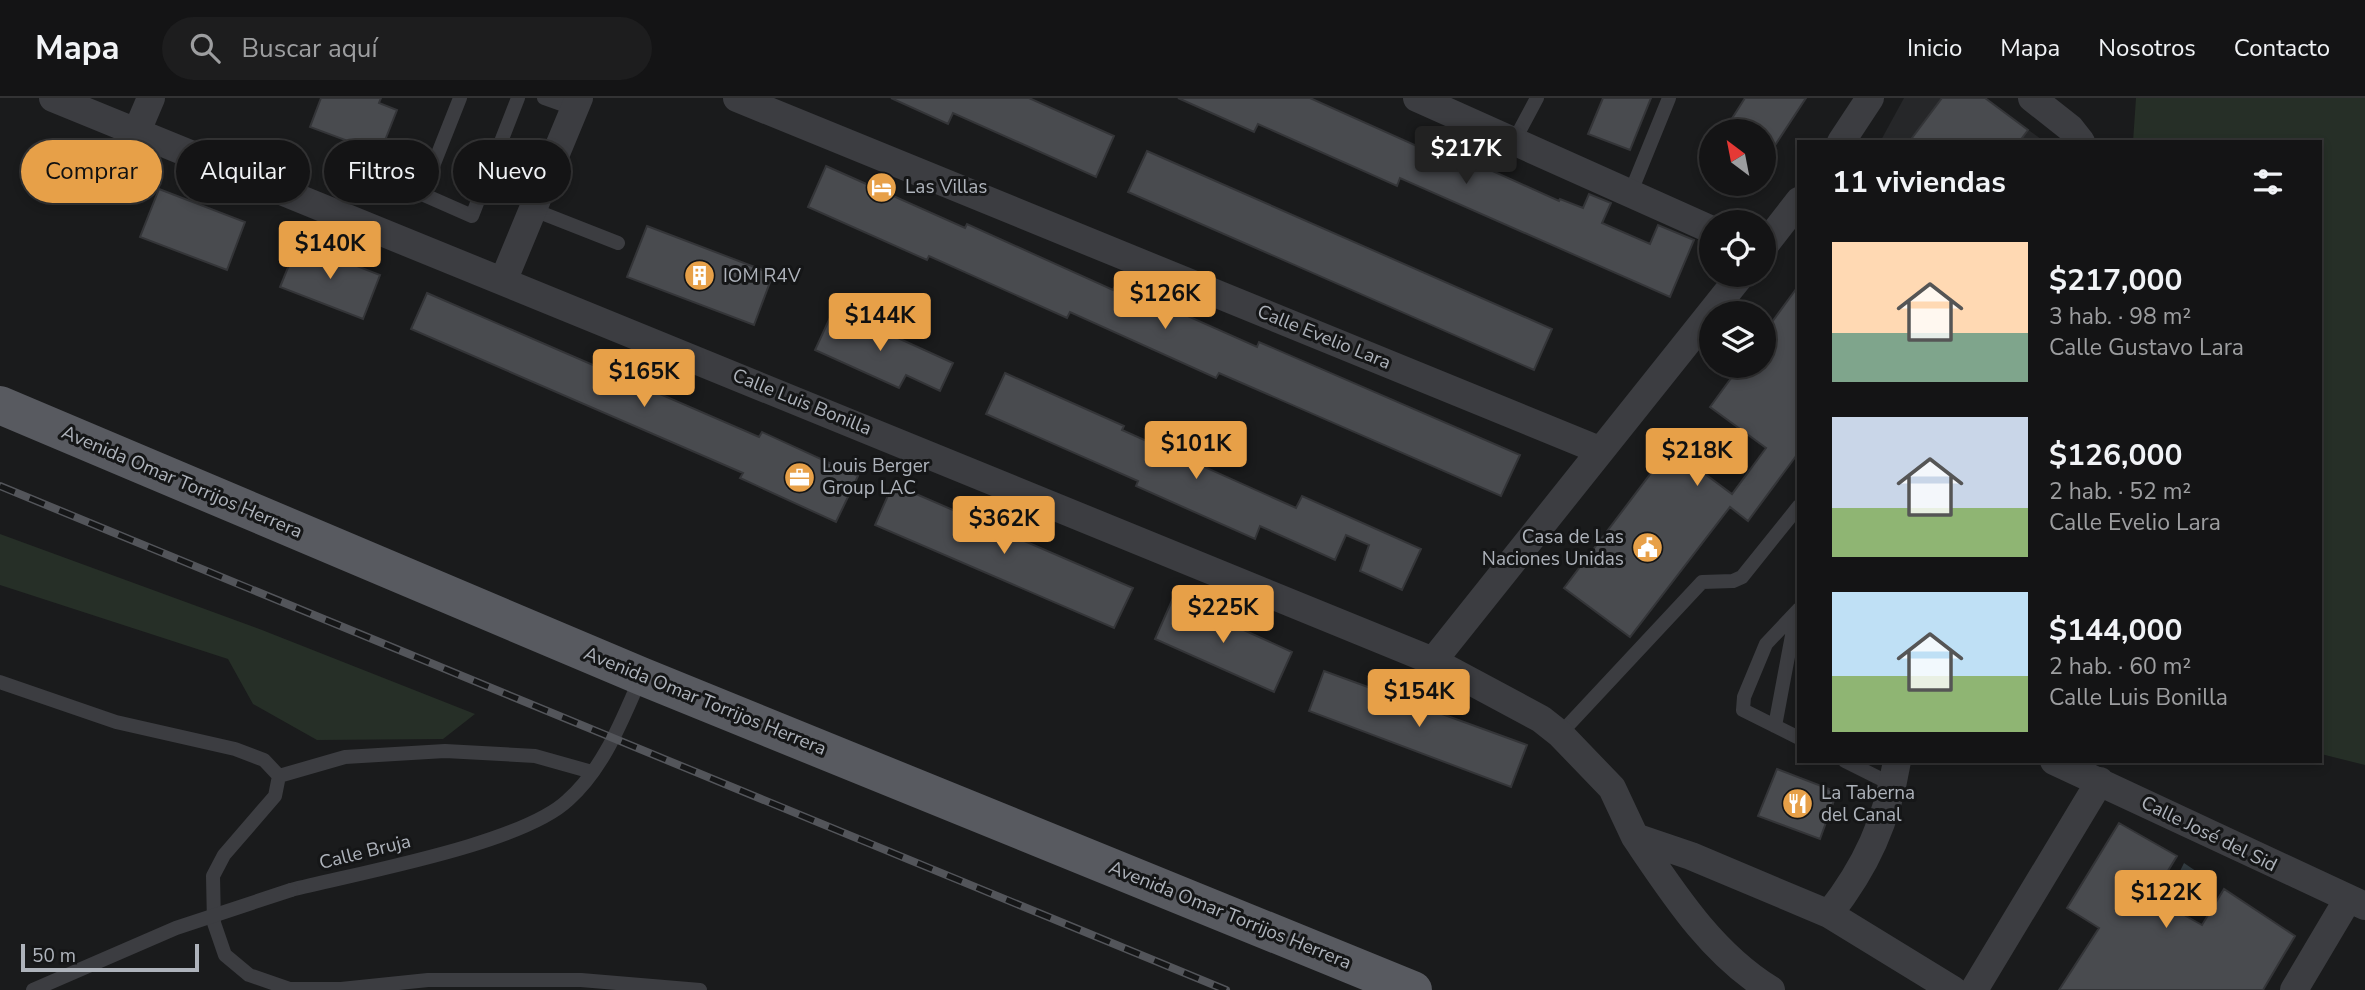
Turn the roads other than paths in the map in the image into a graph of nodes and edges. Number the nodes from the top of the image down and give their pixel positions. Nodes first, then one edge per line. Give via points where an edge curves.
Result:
1 (53, 98) edge
2 (151, 98) edge
3 (460, 98) edge
4 (517, 98) edge
5 (544, 98) edge
6 (737, 98) edge
7 (1417, 98) edge
8 (1536, 98) edge
9 (1670, 98) edge
10 (1870, 98) edge
11 (2032, 98) edge
12 (577, 104) edge
13 (136, 131) junction
14 (1841, 140) edge
15 (2079, 140) edge
16 (1514, 141) junction
17 (1630, 194) junction
18 (534, 210) junction
19 (1794, 217) edge
20 (1699, 224) edge
21 (1776, 234) edge
22 (618, 243) dead end
23 (504, 279) junction
24 (1731, 287) edge
25 (0, 405) edge
26 (1600, 450) junction
27 (1797, 508) edge
28 (1797, 611) edge
29 (1797, 615) edge
30 (1433, 661) junction
31 (641, 676) junction
32 (0, 682) edge
33 (1775, 726) junction
34 (1559, 734) junction
35 (1797, 737) edge
36 (1853, 763) edge
37 (2059, 763) edge
38 (592, 772) junction
39 (1895, 773) edge
40 (279, 776) junction
41 (2100, 781) junction
42 (1635, 836) junction
43 (2357, 903) edge
44 (1829, 914) junction
45 (33, 990) edge
46 (700, 990) edge
47 (1413, 990) edge
48 (1771, 990) edge
49 (1953, 990) edge
50 (1974, 990) edge
51 (2294, 990) edge

1 - 13 street, Calle Luis Bonilla
2 - 13 street
3 - 4 lane via 422,194 471,216
5 - 12 lane
6 - 26 street, Calle Evelio Lara
7 - 16 street
8 - 16 lane
9 - 17 lane
10 - 14 street
11 - 15 street
12 - 18 street
13 - 23 street, Calle Luis Bonilla
16 - 17 street
17 - 20 street
18 - 22 lane
18 - 23 street
19 - 21 street
23 - 30 street, Calle Luis Bonilla
24 - 26 street
25 - 31 main road, Avenida Omar Torrijos Herrera
26 - 30 street
27 - 34 lane via 1741,577 1702,582
28 - 33 lane via 1766,644 1744,697 1743,710
29 - 33 lane
30 - 34 street, Calle Luis Bonilla via 1541,719
31 - 38 lane, Calle Bruja
31 - 47 main road, Avenida Omar Torrijos Herrera
32 - 40 lane via 116,722 235,749 264,760
33 - 35 lane
34 - 42 street, Calle Luis Bonilla via 1612,788
36 - 39 lane
37 - 41 street, Calle José del Sid
38 - 40 lane via 535,756 445,751 345,757
38 - 45 lane, Calle Bruja, bridge via 568,802 525,827 291,890 176,928
39 - 44 street via 1877,834 1856,879
40 - 46 lane via 275,796 224,855 213,876 214,923 225,955 249,975 290,989 428,980 581,980
41 - 43 street, Calle José del Sid
41 - 50 street
42 - 44 street
42 - 48 street, Calle Luis Bonilla via 1689,916
43 - 51 street
44 - 49 street

